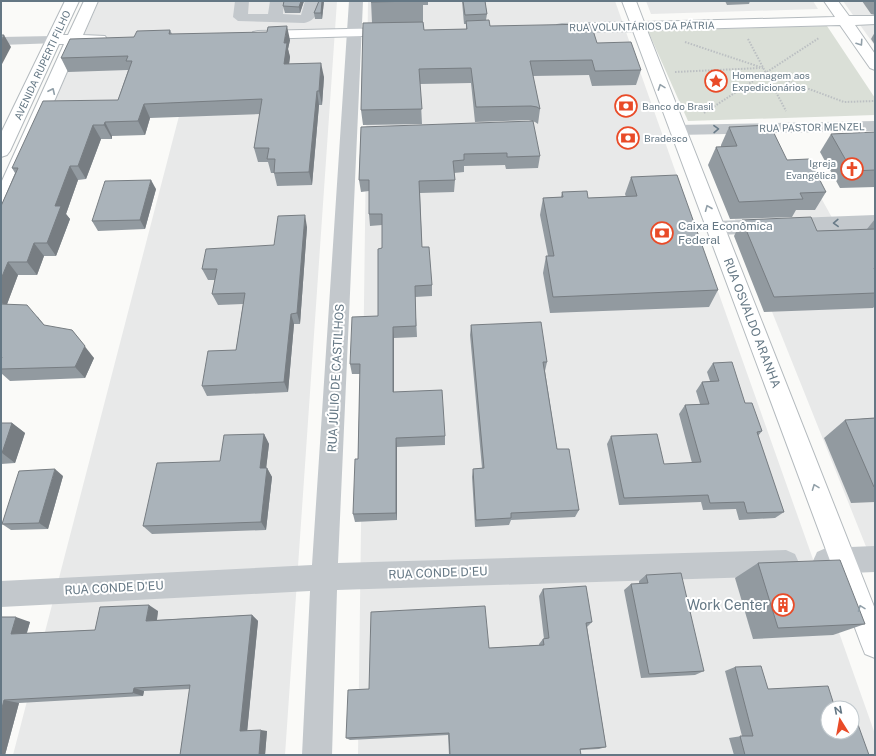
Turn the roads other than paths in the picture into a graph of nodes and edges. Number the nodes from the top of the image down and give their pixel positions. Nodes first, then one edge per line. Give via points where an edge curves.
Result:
1 (72, 1) edge
2 (91, 1) edge
3 (242, 1) edge
4 (277, 1) edge
5 (312, 1) edge
6 (356, 1) edge
7 (629, 1) edge
8 (832, 1) edge
9 (274, 19) junction
10 (875, 20) edge
11 (845, 21) junction
12 (639, 27) junction
13 (550, 29) edge
14 (402, 32) edge
15 (355, 33) junction
16 (243, 36) edge
17 (116, 38) edge
18 (76, 39) junction
19 (53, 40) junction
20 (1, 42) edge
21 (875, 66) edge
22 (875, 126) edge
23 (677, 130) junction
24 (1, 151) edge
25 (1, 203) edge
26 (875, 222) edge
27 (716, 228) junction
28 (875, 559) edge
29 (843, 561) junction
30 (324, 577) junction
31 (1, 594) edge
32 (875, 644) edge
33 (317, 755) edge

1 - 19 main road, AVENIDA RUPERTI FILHO
2 - 18 main road, AVENIDA RUPERTI FILHO
3 - 9 street via 240,17
4 - 9 street
5 - 9 street via 307,18
6 - 15 street, RUA JÚLIO DE CASTILHOS
7 - 12 main road, RUA OSVALDO ARANHA
8 - 11 main road
10 - 11 main road, RUA VOLUNTÁRIOS DA PÁTRIA
11 - 12 main road, RUA VOLUNTÁRIOS DA PÁTRIA
11 -> 21 main road
12 - 13 main road, RUA VOLUNTÁRIOS DA PÁTRIA
23 -> 12 main road, RUA OSVALDO ARANHA
14 - 15 main road
15 - 16 main road
15 - 30 street, RUA JÚLIO DE CASTILHOS via 357,133
17 - 18 main road
18 - 19 main road
25 -> 18 main road, AVENIDA RUPERTI FILHO
19 - 20 street
19 - 24 main road, AVENIDA RUPERTI FILHO
23 -> 22 street, RUA PASTOR MENZEL
27 -> 23 main road, RUA OSVALDO ARANHA
26 -> 27 street
29 -> 27 main road, RUA OSVALDO ARANHA
28 - 29 street, RUA CONDE D'EU
29 - 30 street, RUA CONDE D'EU
32 -> 29 main road, RUA OSVALDO ARANHA
30 - 31 street, RUA CONDE D'EU
30 - 33 street, RUA JÚLIO DE CASTILHOS

